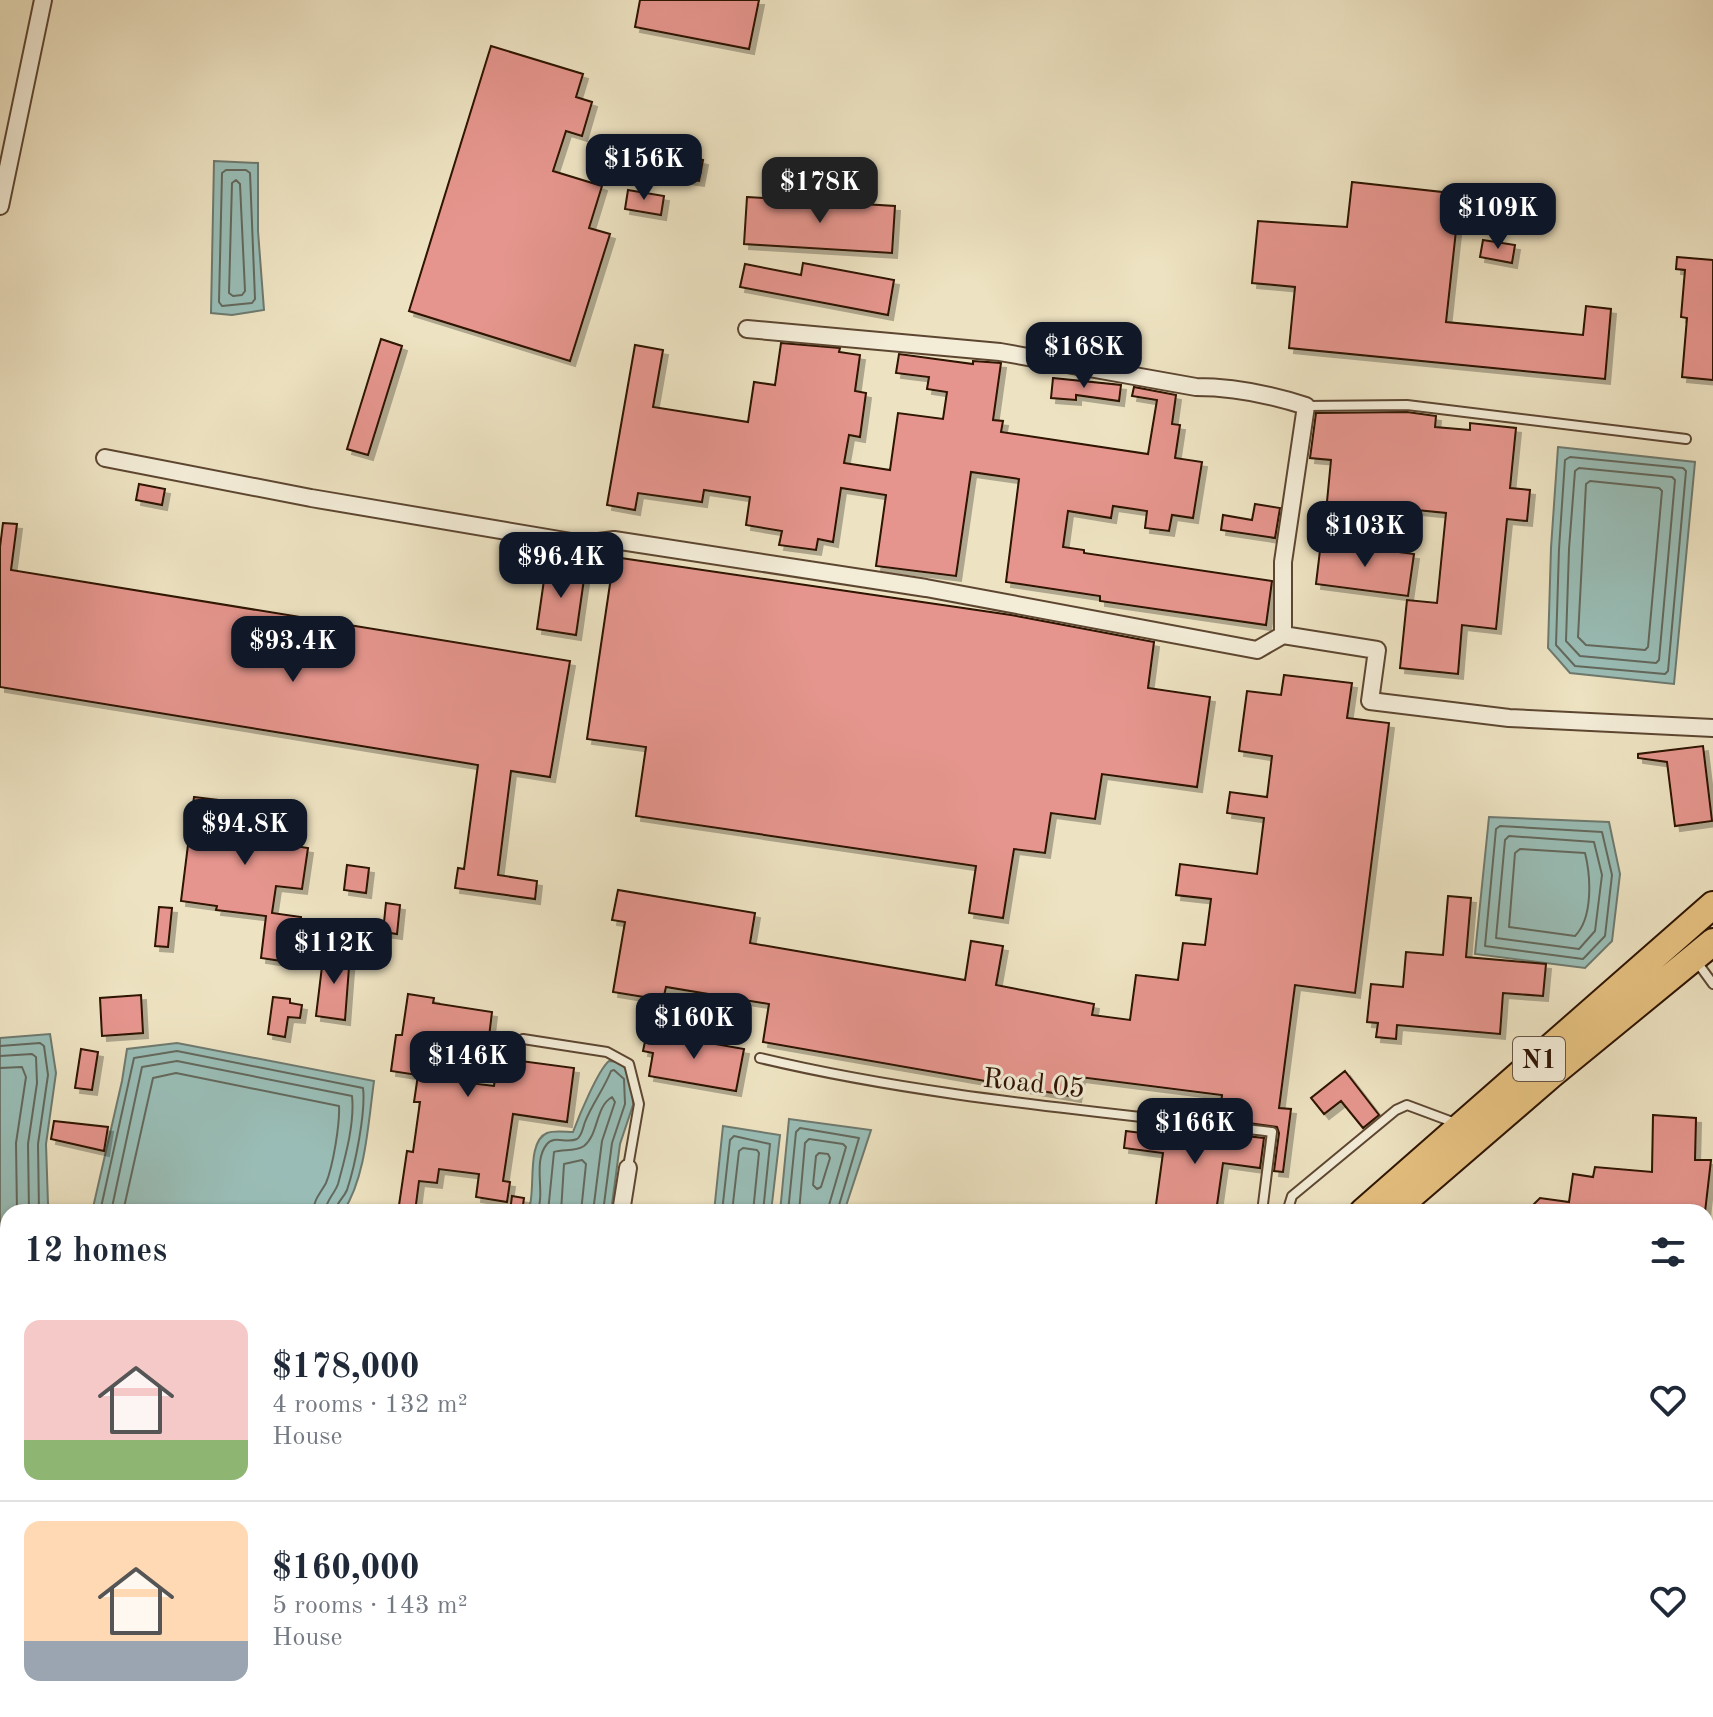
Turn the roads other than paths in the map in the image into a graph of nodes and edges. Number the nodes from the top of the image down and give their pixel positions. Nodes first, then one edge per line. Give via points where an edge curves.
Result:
1 (43, 0) edge
2 (0, 206) edge
3 (747, 329) dead end
4 (1306, 406) junction
5 (1686, 439) dead end
6 (105, 458) dead end
7 (1283, 635) junction
8 (1713, 728) edge
9 (1713, 905) edge
10 (1704, 950) edge
11 (1713, 984) edge
12 (523, 1039) dead end
13 (760, 1058) dead end
14 (1463, 1126) junction
15 (628, 1168) joint
16 (622, 1204) edge
17 (1263, 1204) edge
18 (1290, 1204) edge
19 (1372, 1204) edge
20 (1401, 1204) edge

1 - 2 street
3 - 4 street via 1000,352 1196,387 1243,390
4 - 5 lane via 1407,405
4 - 7 street via 1283,562
6 - 7 street via 583,544 614,540 926,588 1257,650
7 - 8 street via 1377,650 1370,701 1509,718
9 - 14 highway, N1
10 - 11 lane
10 - 20 highway, N1
12 - 15 lane via 607,1052 629,1064 639,1104
13 - 17 lane, Road 05 via 972,1097 1272,1132
14 - 18 lane via 1407,1105 1292,1196
14 - 19 highway, N1
15 - 16 street

